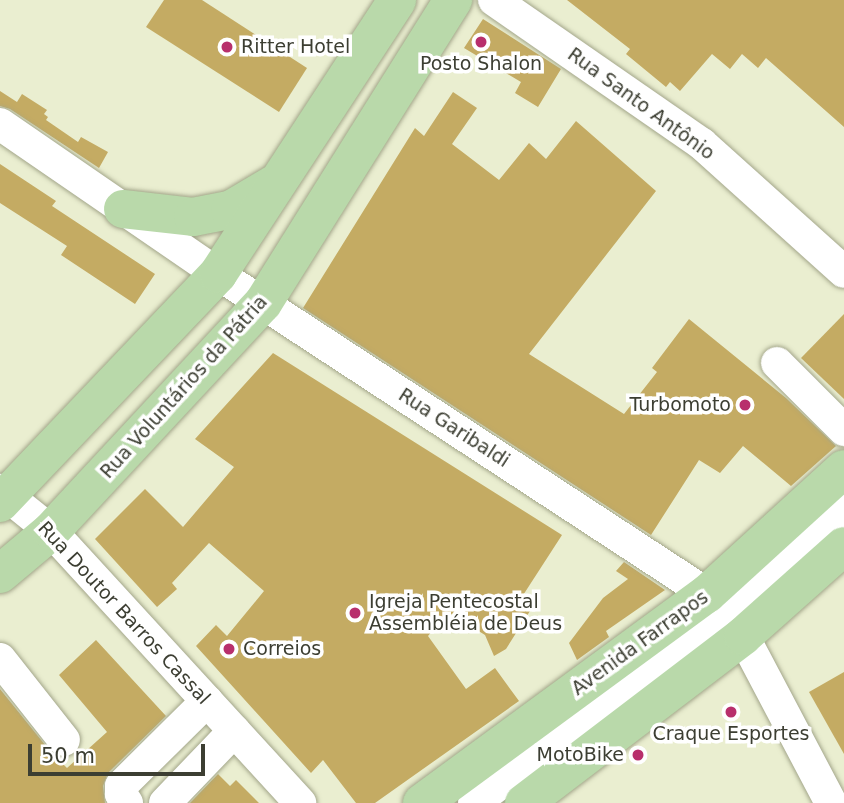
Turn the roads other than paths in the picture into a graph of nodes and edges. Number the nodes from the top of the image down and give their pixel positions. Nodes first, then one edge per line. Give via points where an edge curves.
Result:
1 (397, 0) edge
2 (453, 0) edge
3 (494, 0) edge
4 (0, 124) edge
5 (279, 181) junction
6 (123, 209) junction
7 (844, 272) edge
8 (218, 274) junction
9 (263, 303) junction
10 (777, 363) dead end
11 (839, 415) edge
12 (123, 454) junction
13 (844, 468) edge
14 (2, 496) edge
15 (844, 509) edge
16 (51, 531) junction
17 (844, 546) edge
18 (0, 574) edge
19 (725, 615) junction
20 (0, 659) edge
21 (207, 701) junction
22 (234, 731) junction
23 (64, 740) dead end
24 (127, 803) edge
25 (165, 803) edge
26 (300, 803) edge
27 (422, 803) edge
28 (474, 803) edge
29 (524, 803) edge
30 (831, 803) edge

1 - 5 main road
2 - 9 main road, Rua Voluntários da Pátria
3 - 7 street, Rua Santo Antônio via 702,144
4 - 6 street, Rua Garibaldi
5 - 6 main road via 230,210 193,217
5 - 8 main road
6 - 8 street, Rua Garibaldi
8 - 9 street, Rua Garibaldi
8 - 12 main road via 217,321 145,400
8 - 14 main road
9 - 12 main road, Rua Voluntários da Pátria
9 - 19 street, Rua Garibaldi
10 - 11 street
12 - 16 main road, Rua Voluntários da Pátria
13 - 19 main road, Avenida Farrapos
14 - 16 street, Rua Doutor Barros Cassal
15 - 19 street
16 - 18 main road, Rua Voluntários da Pátria
16 - 21 street, Rua Doutor Barros Cassal
17 - 19 main road, Avenida Farrapos
19 - 27 main road, Avenida Farrapos
19 - 28 street
19 - 29 main road, Avenida Farrapos
19 - 30 street, Rua Garibaldi
20 - 23 street
21 - 22 street, Rua Doutor Barros Cassal
21 - 24 street via 121,786
22 - 25 street
22 - 26 street, Rua Doutor Barros Cassal

